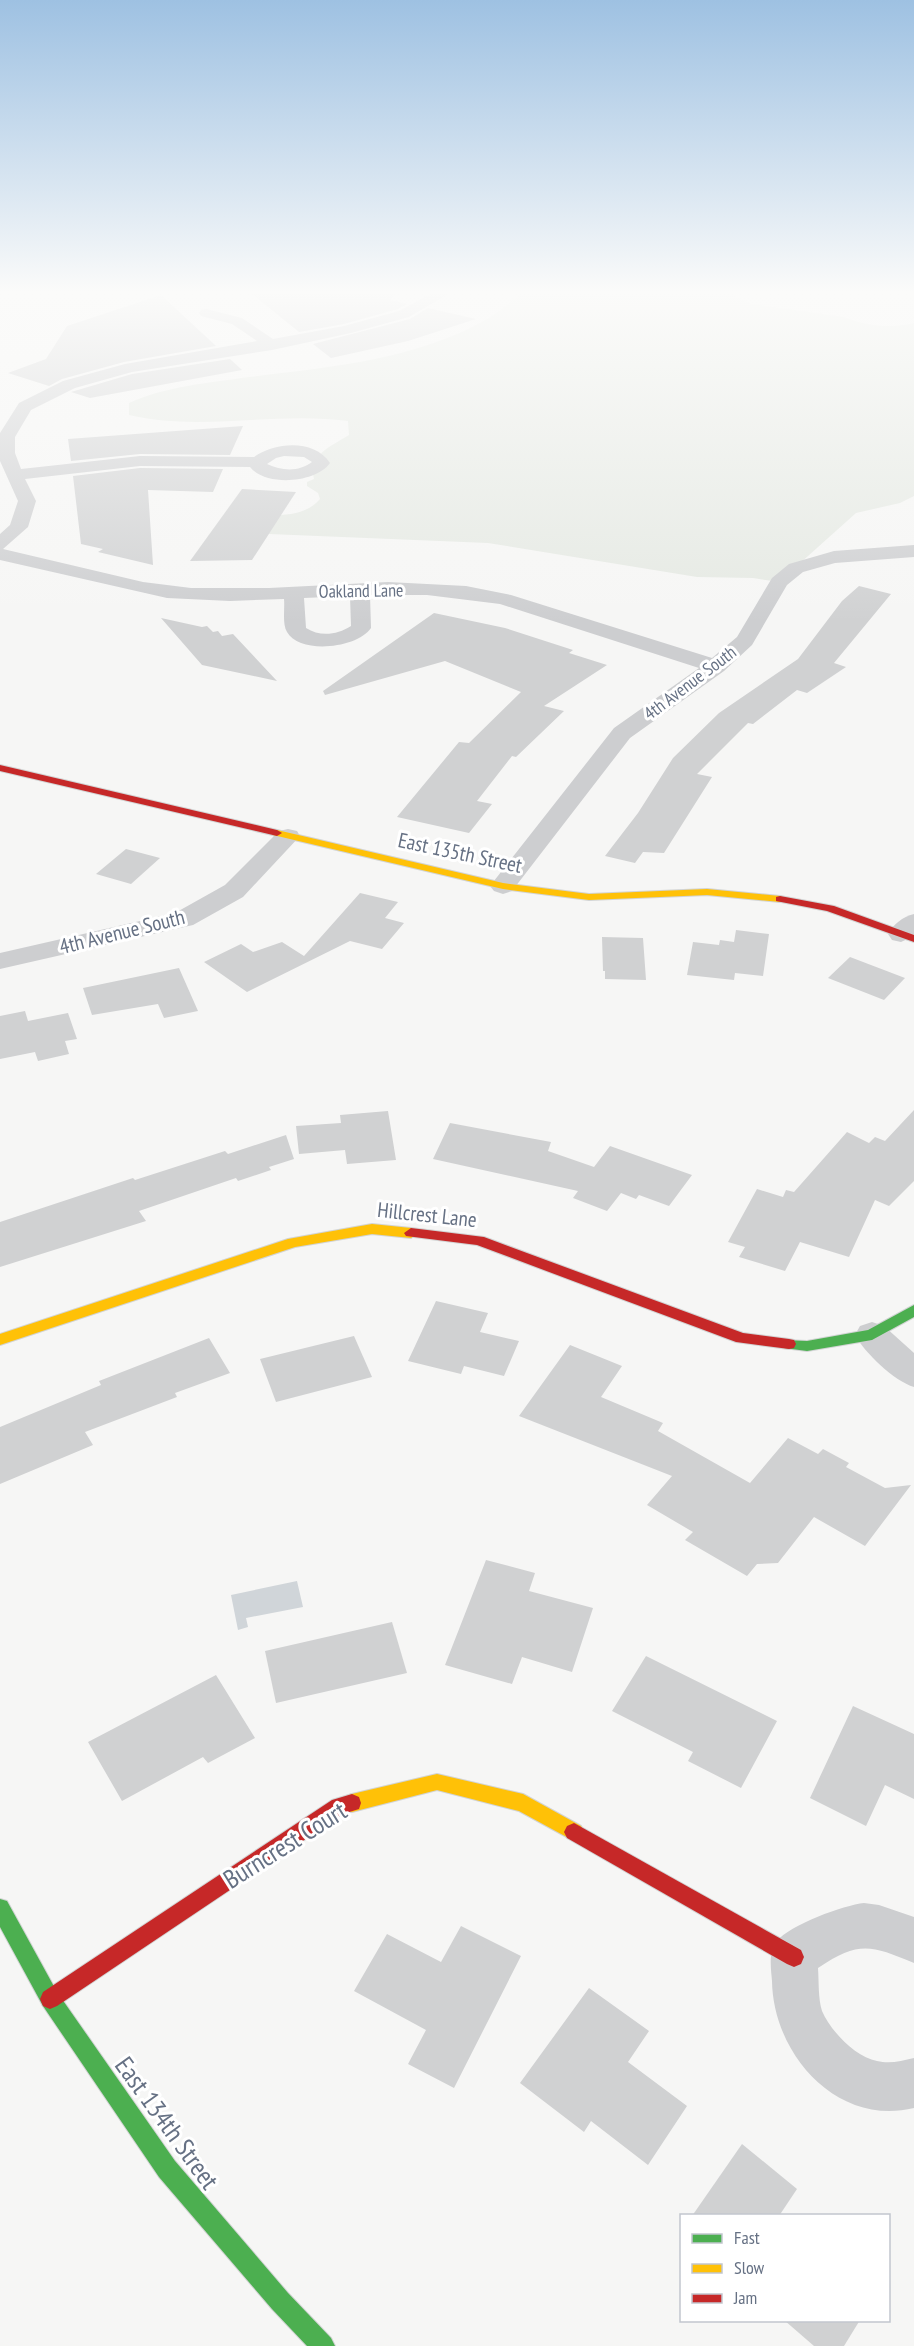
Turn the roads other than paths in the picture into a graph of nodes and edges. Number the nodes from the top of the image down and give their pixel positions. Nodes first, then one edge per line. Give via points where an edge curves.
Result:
1 (31, 402) edge
2 (7, 416) edge
3 (258, 462) dead end
4 (15, 475) junction
5 (0, 544) edge
6 (914, 551) edge
7 (0, 554) edge
8 (360, 591) junction
9 (294, 593) junction
10 (716, 666) junction
11 (0, 768) edge
12 (288, 836) junction
13 (503, 886) junction
14 (910, 932) edge
15 (0, 961) edge
16 (914, 1310) edge
17 (872, 1335) junction
18 (0, 1341) edge
19 (914, 1374) edge
20 (0, 1908) edge
21 (914, 1940) edge
22 (794, 1957) junction
23 (50, 1999) junction
24 (914, 2083) edge
25 (324, 2346) edge

1 - 2 street
2 - 4 street via 6,447
3 - 4 street via 140,461
4 - 5 street via 27,501 19,527
6 - 10 street, 4th Avenue South via 834,557 796,568 779,582 746,641
7 - 9 street, Oakland Lane via 164,591
8 - 9 street, Oakland Lane
8 - 9 street via 361,628 345,638 333,639 308,637 296,630
8 - 10 street, Oakland Lane via 477,592
10 - 13 street, 4th Avenue South via 622,733
11 - 12 street, East 135th Street
12 - 13 street, East 135th Street
12 - 15 street, 4th Avenue South via 234,891 184,919
13 - 14 street, East 135th Street via 589,897 707,892 762,896 830,908
16 - 17 street, Hillcrest Lane
17 - 18 street, Hillcrest Lane via 807,1346 741,1338 479,1240 372,1229 293,1242
17 - 19 street
20 - 23 street, East 134th Street
21 - 22 street via 889,1928 863,1925 838,1929
22 - 23 street, Burncrest Court via 523,1803 437,1782 339,1806
22 - 24 street via 799,2011 809,2038 828,2061 853,2078 881,2086
23 - 25 street, East 134th Street via 167,2169 280,2301

